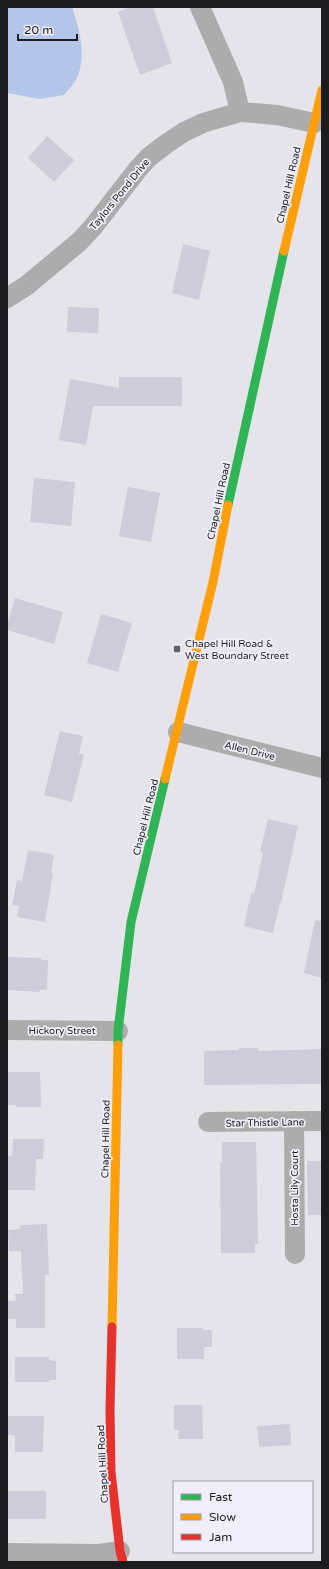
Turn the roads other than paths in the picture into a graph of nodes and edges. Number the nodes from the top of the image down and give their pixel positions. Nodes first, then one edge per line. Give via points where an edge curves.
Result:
1 (200, 7) edge
2 (322, 90) edge
3 (240, 112) junction
4 (314, 123) junction
5 (7, 298) edge
6 (178, 732) junction
7 (322, 768) edge
8 (7, 1030) edge
9 (118, 1031) junction
10 (294, 1121) junction
11 (322, 1121) edge
12 (208, 1122) dead end
13 (295, 1254) dead end
14 (7, 1553) edge
15 (122, 1556) edge

1 - 3 street via 233,82
2 - 4 main road, Chapel Hill Road
3 - 4 street, Taylors Pond Drive via 277,115
3 - 5 street, Taylors Pond Drive via 203,123 149,157 79,242 26,286
4 - 6 main road, Chapel Hill Road
6 - 7 street, Allen Drive
6 - 9 main road, Chapel Hill Road via 131,922
8 - 9 street, Hickory Street
9 - 15 main road, Chapel Hill Road via 110,1447
10 - 11 street, Star Thistle Lane
10 - 12 street, Star Thistle Lane
10 - 13 street, Hosta Lily Court
14 - 15 street

